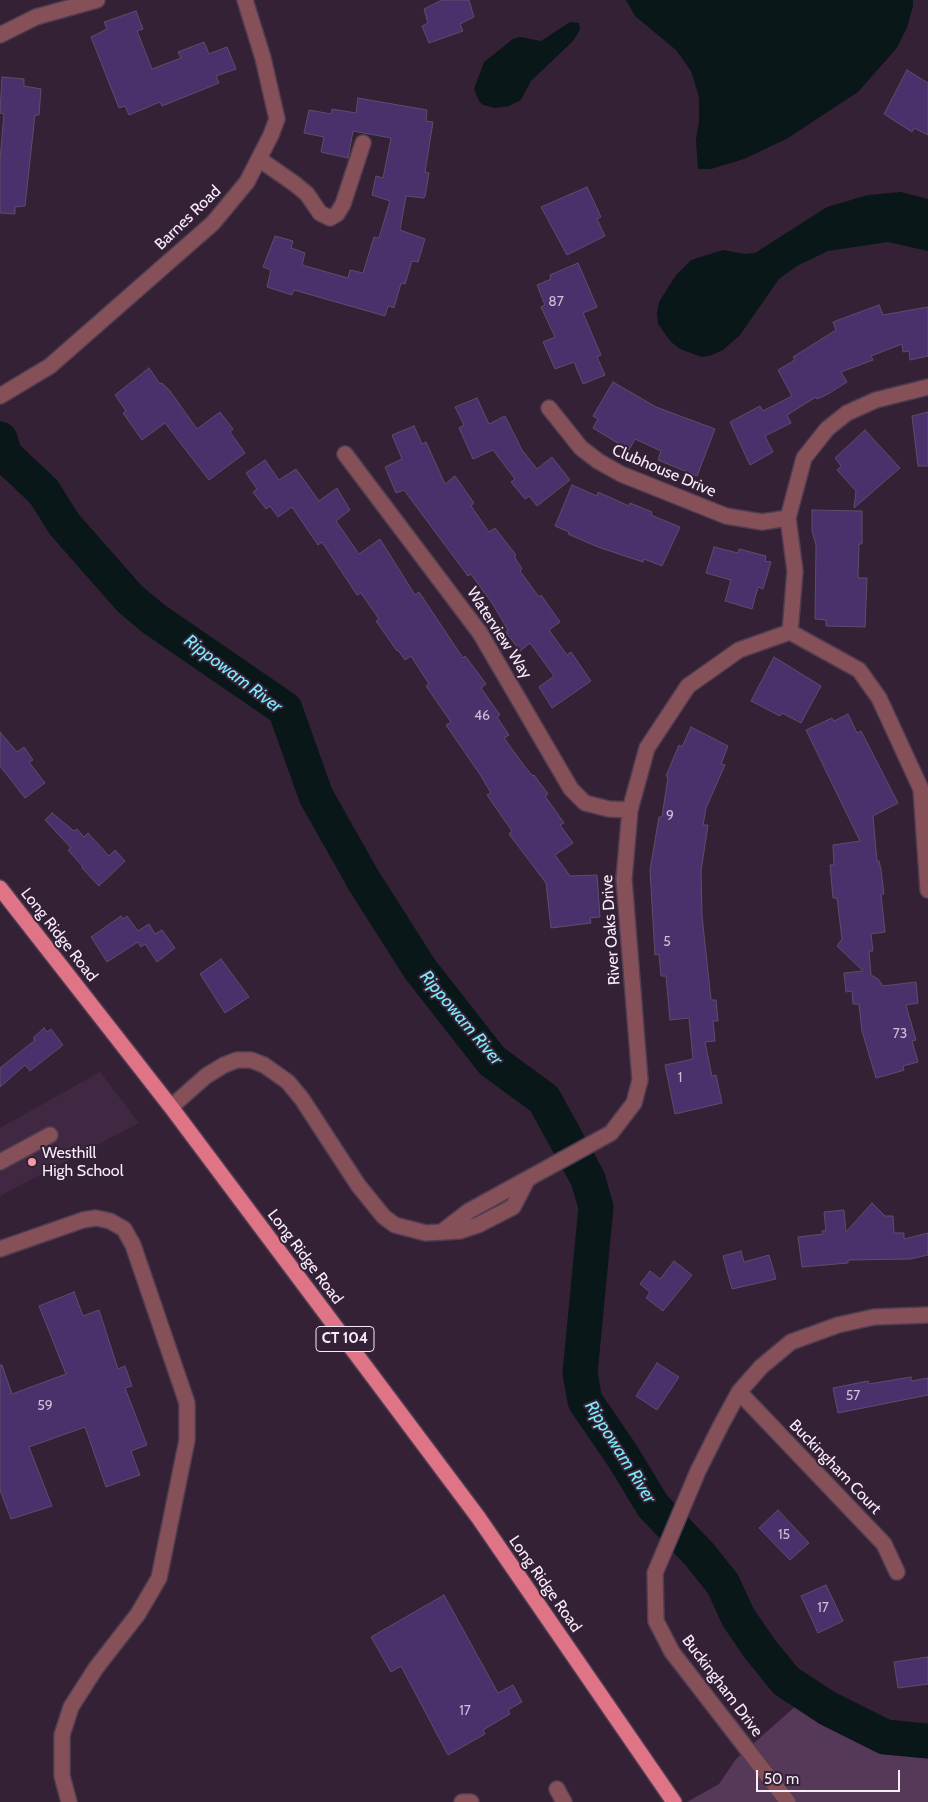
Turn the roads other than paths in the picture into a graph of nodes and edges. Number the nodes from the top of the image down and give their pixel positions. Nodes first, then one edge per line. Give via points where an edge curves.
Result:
1 (97, 0) edge
2 (245, 0) edge
3 (0, 35) edge
4 (363, 143) dead end
5 (259, 159) junction
6 (928, 387) edge
7 (0, 396) edge
8 (549, 408) dead end
9 (345, 454) dead end
10 (788, 518) junction
11 (790, 632) junction
12 (630, 810) junction
13 (0, 888) edge
14 (928, 890) edge
15 (171, 1107) junction
16 (50, 1135) dead end
17 (0, 1162) edge
18 (0, 1249) edge
19 (928, 1315) edge
20 (739, 1392) junction
21 (896, 1572) dead end
22 (69, 1802) edge
23 (462, 1802) edge
24 (471, 1802) edge
25 (674, 1802) edge
26 (788, 1802) edge

1 - 3 street via 36,17
2 - 5 street, Barnes Road via 277,119
4 - 5 street via 343,204 330,218 320,213 307,194 295,184
5 - 7 street, Barnes Road via 247,182 213,223 50,366
6 - 10 street via 876,400 847,412 827,429 804,458
8 - 10 street, Clubhouse Drive via 581,448 621,474 726,516 762,522
9 - 12 street, Waterview Way via 480,633 571,788 585,803
10 - 11 street via 795,571
11 - 12 street, River Oaks Drive via 739,650 688,686 647,748
11 - 14 street via 859,670 878,698 921,789
12 - 15 street, River Oaks Drive via 624,879 640,1080 634,1103 611,1133 527,1180 513,1207 460,1231 426,1233 395,1225 358,1185 288,1082 251,1060 224,1064
13 - 15 main road, Long Ridge Road / CT 104
15 - 25 main road, Long Ridge Road / CT 104 via 478,1516
16 - 17 street
18 - 22 street via 83,1220 110,1221 124,1229 133,1245 187,1403 187,1440 159,1578 138,1614 76,1700 62,1736 62,1776
19 - 20 street, Buckingham Drive via 874,1317 838,1325 791,1342 761,1367
20 - 21 street, Buckingham Court via 884,1544
20 - 26 street, Buckingham Drive via 698,1471 656,1573 656,1621 672,1652
23 - 24 street

